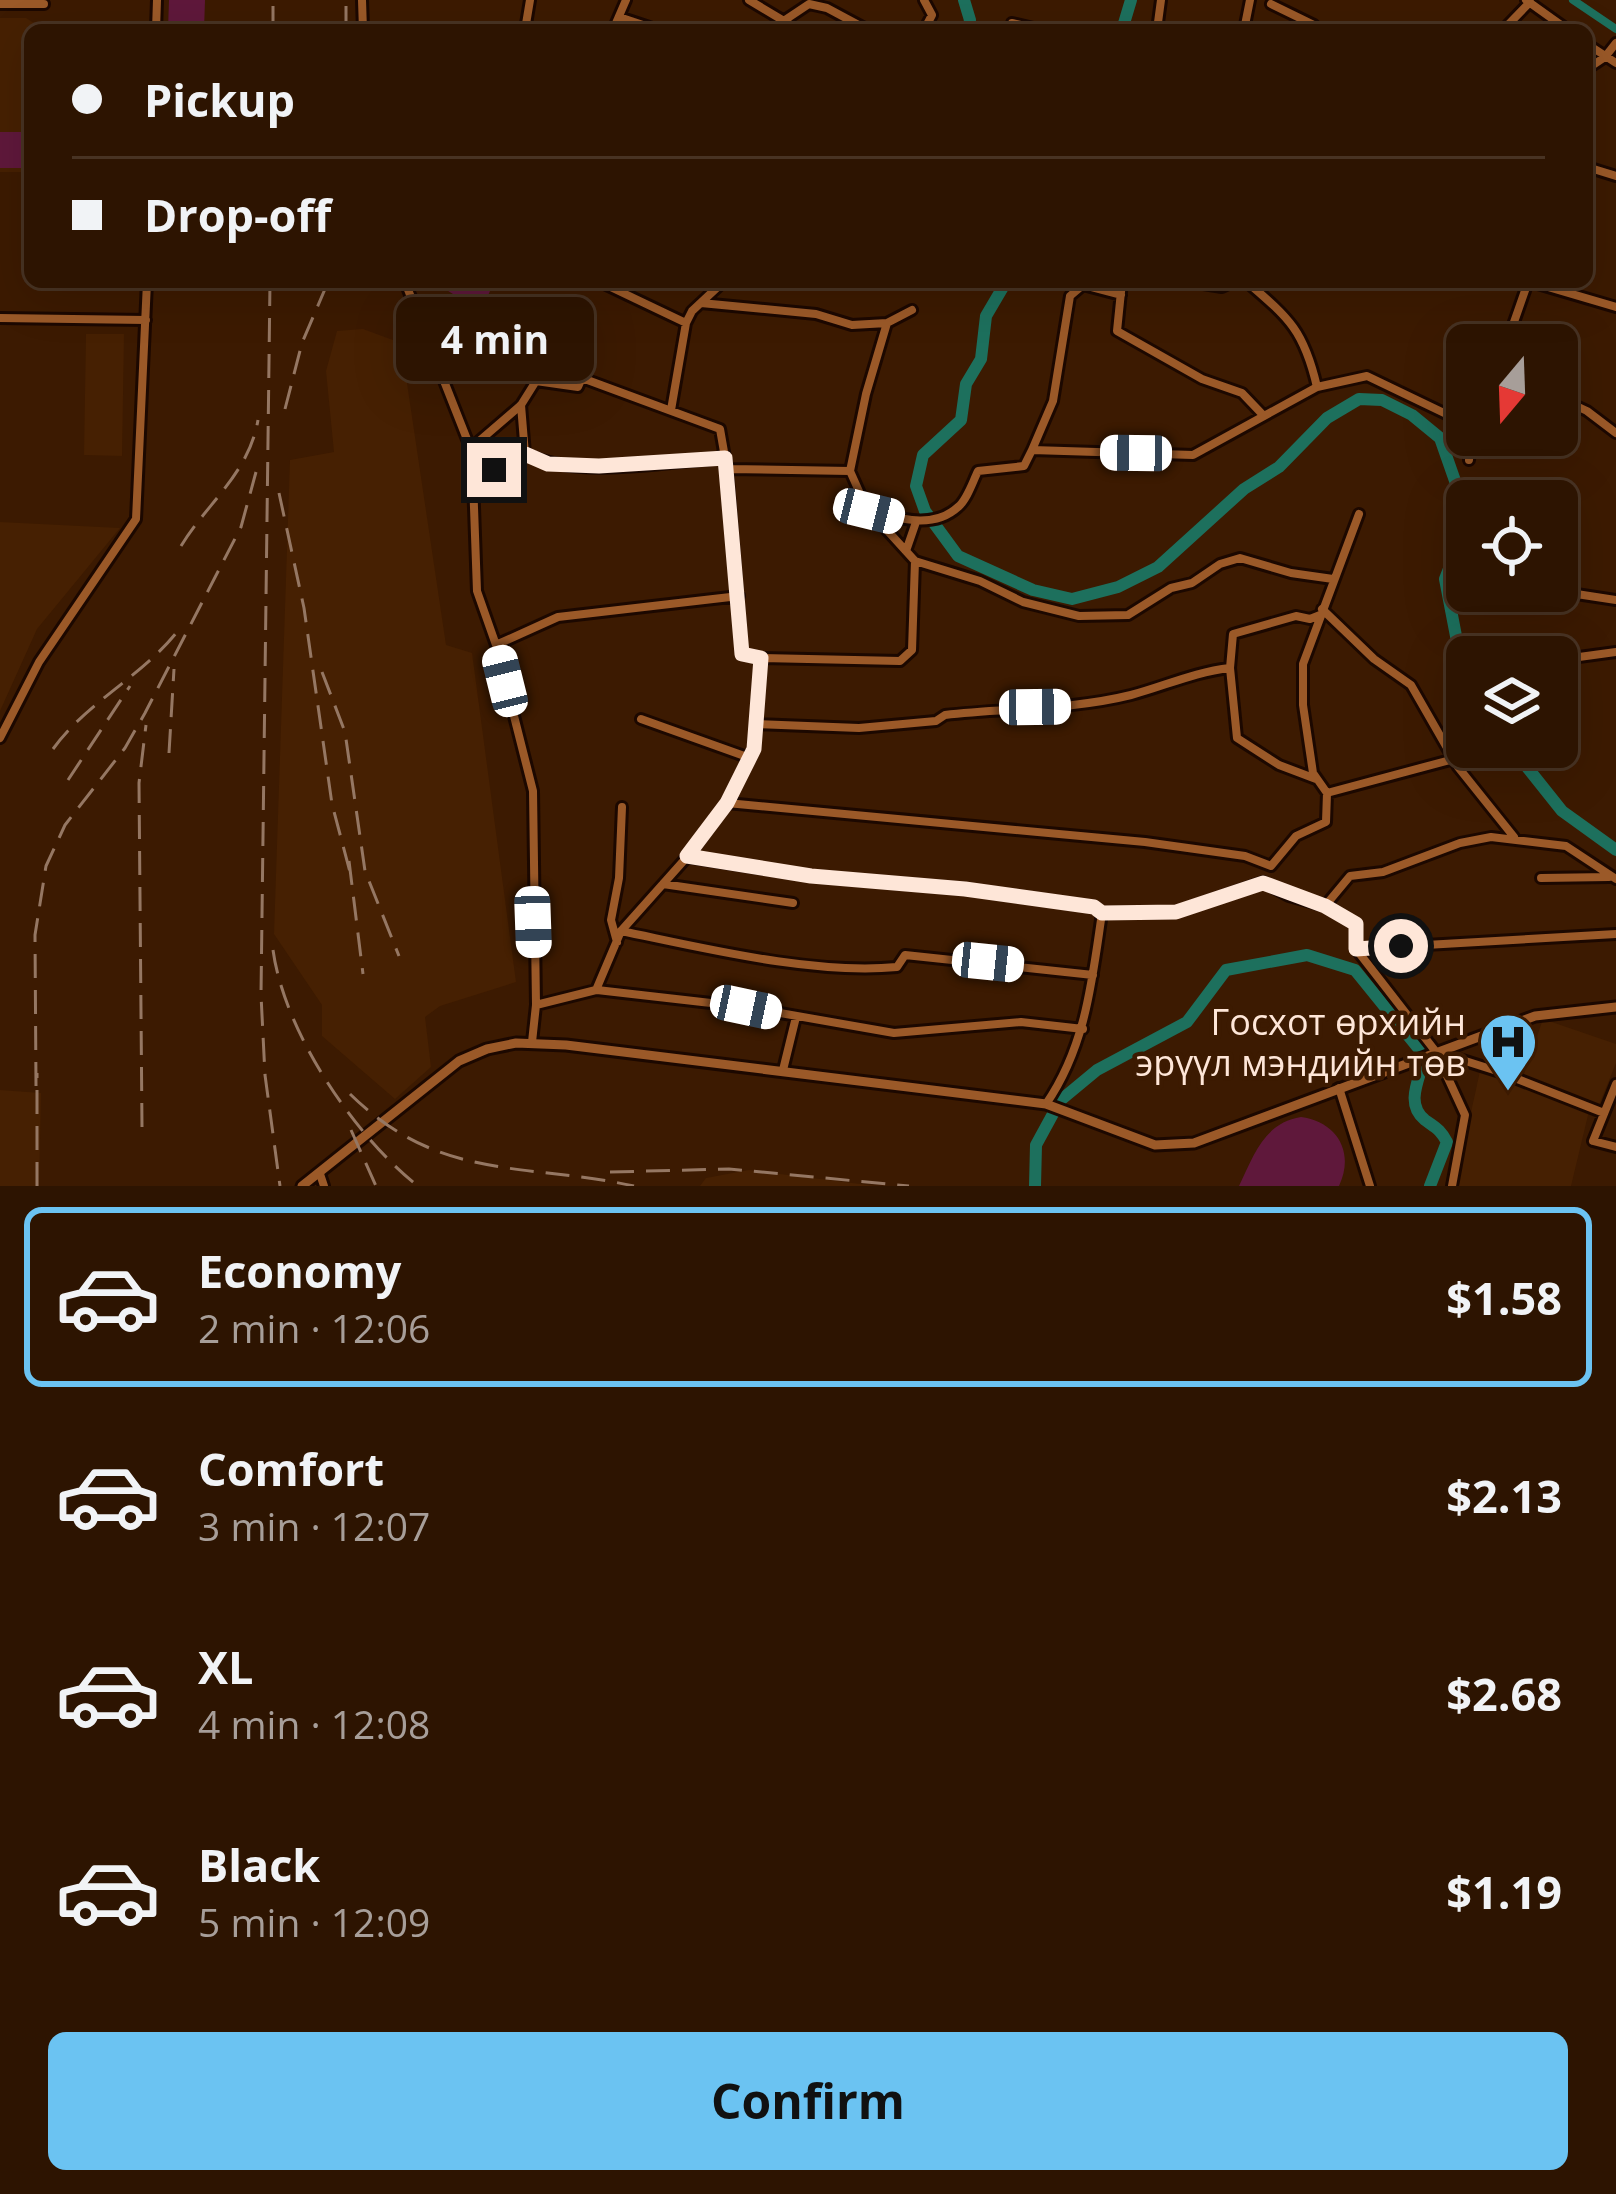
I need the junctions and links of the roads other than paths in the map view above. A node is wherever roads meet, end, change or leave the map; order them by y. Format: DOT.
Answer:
graph roads {
  1 [pos="626,0"];
  2 [pos="749,0"];
  3 [pos="1270,1"];
  4 [pos="1528,1"];
  5 [pos="0,4"];
  6 [pos="44,4"];
  7 [pos="619,17"];
  8 [pos="785,20"];
  9 [pos="1012,23"];
  10 [pos="616,24"];
  11 [pos="640,24"];
  12 [pos="791,24"];
  13 [pos="857,24"];
  14 [pos="1016,24"];
  15 [pos="1312,24"];
  16 [pos="1508,24"];
  17 [pos="1560,24"];
  18 [pos="1616,43"];
  19 [pos="1593,48"];
  20 [pos="1605,57"];
  21 [pos="1616,63"];
  22 [pos="1593,65"];
  23 [pos="147,288"];
  24 [pos="407,288"];
  25 [pos="613,288"];
  26 [pos="716,288"];
  27 [pos="1079,288"];
  28 [pos="1094,288"];
  29 [pos="1122,288"];
  30 [pos="1254,288"];
  31 [pos="1528,288"];
  32 [pos="1551,288"];
  33 [pos="1121,295"];
  34 [pos="701,302"];
  35 [pos="1616,307"];
  36 [pos="911,310"];
  37 [pos="0,318"];
  38 [pos="146,320"];
  39 [pos="686,323"];
  40 [pos="887,323"];
  41 [pos="1514,324"];
  42 [pos="1317,387"];
  43 [pos="521,405"];
  44 [pos="1578,408"];
  45 [pos="671,410"];
  46 [pos="1446,414"];
  47 [pos="1263,416"];
  48 [pos="1616,433"];
  49 [pos="1032,450"];
  50 [pos="472,452"];
  51 [pos="525,454"];
  52 [pos="1469,456"];
  53 [pos="1469,460"];
  54 [pos="726,463"];
  55 [pos="850,471"];
  56 [pos="473,483"];
  57 [pos="869,511"];
  58 [pos="1359,514"];
  59 [pos="916,522"];
  60 [pos="906,550"];
  61 [pos="915,561"];
  62 [pos="1333,579"];
  63 [pos="1578,594"];
  64 [pos="739,596"];
  65 [pos="1616,599"];
  66 [pos="1321,611"];
  67 [pos="496,645"];
  68 [pos="1616,652"];
  69 [pos="1578,657"];
  70 [pos="761,658"];
  71 [pos="1230,668"];
  72 [pos="641,719"];
  73 [pos="756,724"];
  74 [pos="0,738"];
  75 [pos="1446,745"];
  76 [pos="750,758"];
  77 [pos="1446,761"];
  78 [pos="1460,768"];
  79 [pos="1318,780"];
  80 [pos="1327,793"];
  81 [pos="727,803"];
  82 [pos="622,807"];
  83 [pos="1514,837"];
  84 [pos="687,856"];
  85 [pos="1541,878"];
  86 [pos="1613,878"];
  87 [pos="663,884"];
  88 [pos="793,903"];
  89 [pos="1325,906"];
  90 [pos="1102,913"];
  91 [pos="621,931"];
  92 [pos="1616,934"];
  93 [pos="617,942"];
  94 [pos="1356,949"];
  95 [pos="1093,975"];
  96 [pos="596,990"];
  97 [pos="536,1005"];
  98 [pos="1616,1007"];
  99 [pos="796,1017"];
  100 [pos="1083,1029"];
  101 [pos="532,1042"];
  102 [pos="1436,1052"];
  103 [pos="784,1070"];
  104 [pos="1616,1084"];
  105 [pos="1339,1088"];
  106 [pos="1046,1104"];
  107 [pos="1604,1113"];
  108 [pos="1616,1147"];
  109 [pos="322,1180"];
  110 [pos="302,1186"];
  111 [pos="1370,1186"];
  112 [pos="1452,1186"];
  1 -- 7 [label="street"];
  2 -- 8 [label="street"];
  3 -- 15 [label="street"];
  4 -- 16 [label="street"];
  4 -- 17 [label="street"];
  5 -- 6 [label="street"];
  7 -- 10 [label="street"];
  7 -- 11 [label="street"];
  8 -- 12 [label="street"];
  8 -- 13 [label="street"];
  9 -- 14 [label="street"];
  18 -- 20 [label="street"];
  19 -- 20 [label="street"];
  20 -- 21 [label="street"];
  20 -- 22 [label="street"];
  23 -- 38 [label="street"];
  24 -- 50 [label="street"];
  25 -- 39 [label="street"];
  26 -- 34 [label="street"];
  27 -- 49 [label="street"];
  28 -- 33 [label="street"];
  29 -- 33 [label="street"];
  30 -- 42 [label="street"];
  31 -- 41 [label="street"];
  32 -- 35 [label="street"];
  33 -- 47 [label="street"];
  34 -- 39 [label="street"];
  34 -- 40 [label="street"];
  36 -- 40 [label="street"];
  37 -- 38 [label="street"];
  38 -- 74 [label="street"];
  39 -- 45 [label="street"];
  40 -- 55 [label="street"];
  42 -- 46 [label="street"];
  42 -- 47 [label="street"];
  43 -- 45 [label="street"];
  43 -- 50 [label="street"];
  43 -- 51 [label="street"];
  44 -- 48 [label="street"];
  45 -- 54 [label="street"];
  47 -- 49 [label="street"];
  49 -- 59 [label="street"];
  50 -- 56 [label="street"];
  51 -- 54 [label="street"];
  51 -- 56 [label="street"];
  52 -- 53 [label="street"];
  54 -- 55 [label="street"];
  54 -- 64 [label="street"];
  55 -- 57 [label="street"];
  56 -- 67 [label="street"];
  57 -- 59 [label="street"];
  57 -- 60 [label="street"];
  58 -- 62 [label="street"];
  59 -- 60 [label="street"];
  60 -- 61 [label="street"];
  61 -- 62 [label="street"];
  61 -- 70 [label="street"];
  62 -- 66 [label="street"];
  63 -- 65 [label="street"];
  64 -- 67 [label="street"];
  64 -- 70 [label="street"];
  66 -- 71 [label="street"];
  66 -- 75 [label="street"];
  66 -- 79 [label="street"];
  67 -- 97 [label="street"];
  68 -- 69 [label="street"];
  70 -- 73 [label="street"];
  71 -- 73 [label="street"];
  71 -- 79 [label="street"];
  72 -- 76 [label="street"];
  73 -- 76 [label="street"];
  76 -- 81 [label="street"];
  77 -- 80 [label="street"];
  78 -- 83 [label="street"];
  79 -- 80 [label="street"];
  80 -- 81 [label="street"];
  81 -- 84 [label="street"];
  82 -- 93 [label="street"];
  83 -- 86 [label="street"];
  83 -- 89 [label="street"];
  84 -- 87 [label="street"];
  84 -- 90 [label="street"];
  85 -- 86 [label="street"];
  87 -- 88 [label="street"];
  87 -- 91 [label="street"];
  89 -- 90 [label="street"];
  89 -- 94 [label="street"];
  90 -- 95 [label="street"];
  91 -- 93 [label="street"];
  91 -- 95 [label="street"];
  92 -- 94 [label="street"];
  93 -- 96 [label="street"];
  94 -- 102 [label="street"];
  95 -- 100 [label="street"];
  96 -- 97 [label="street"];
  96 -- 99 [label="street"];
  97 -- 101 [label="street"];
  98 -- 102 [label="street"];
  99 -- 100 [label="street"];
  99 -- 103 [label="street"];
  100 -- 106 [label="street"];
  101 -- 103 [label="street"];
  101 -- 109 [label="street"];
  102 -- 105 [label="street"];
  102 -- 107 [label="street"];
  102 -- 112 [label="street"];
  103 -- 106 [label="street"];
  104 -- 107 [label="street"];
  105 -- 106 [label="street"];
  105 -- 111 [label="street"];
  107 -- 108 [label="street"];
  109 -- 110 [label="street"];
}
